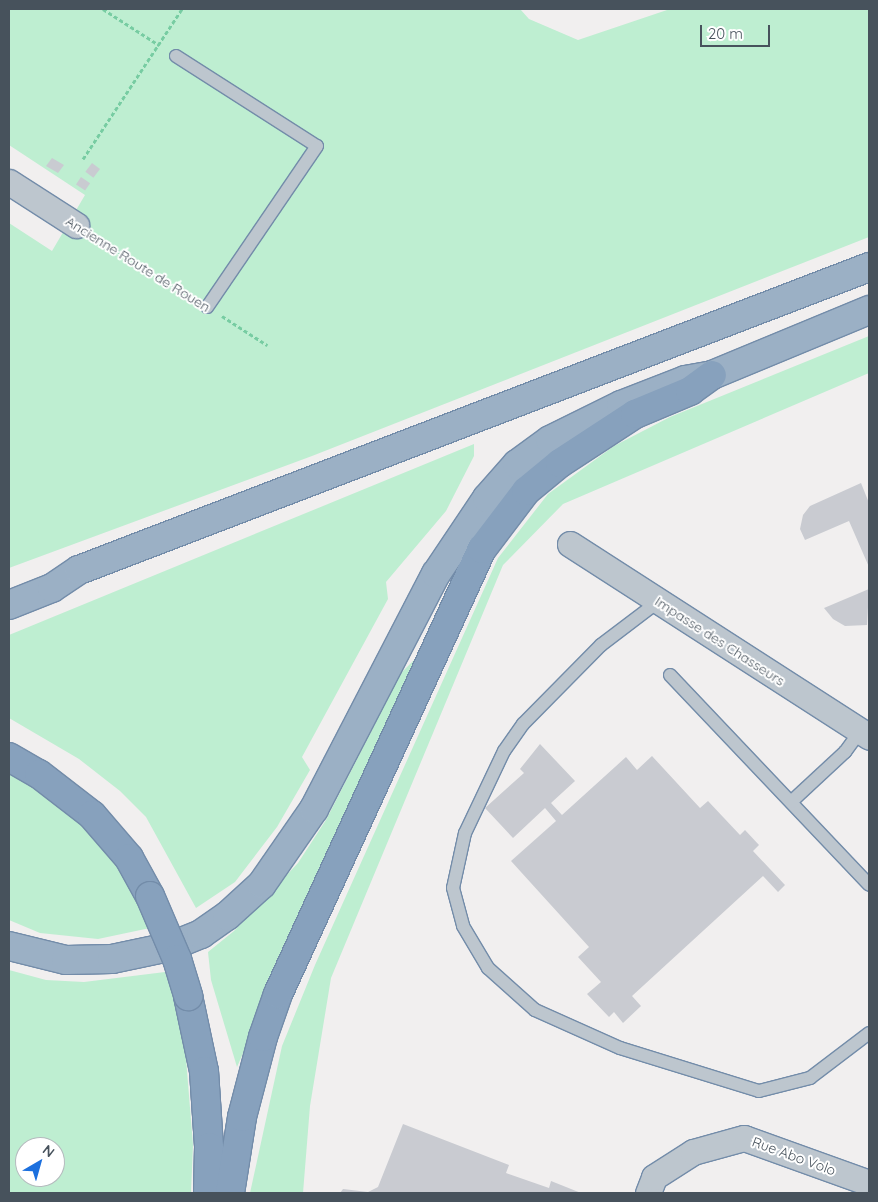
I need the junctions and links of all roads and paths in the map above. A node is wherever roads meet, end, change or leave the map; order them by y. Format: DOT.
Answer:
graph roads {
  1 [pos="103,9"];
  2 [pos="182,9"];
  3 [pos="158,44"];
  4 [pos="176,56"];
  5 [pos="83,159"];
  6 [pos="9,182"];
  7 [pos="76,224"];
  8 [pos="869,267"];
  9 [pos="207,307"];
  10 [pos="869,310"];
  11 [pos="267,345"];
  12 [pos="712,375"];
  13 [pos="570,544"];
  14 [pos="79,570"];
  15 [pos="9,588"];
  16 [pos="659,602"];
  17 [pos="9,605"];
  18 [pos="670,675"];
  19 [pos="865,734"];
  20 [pos="9,757"];
  21 [pos="791,802"];
  22 [pos="869,885"];
  23 [pos="9,946"];
  24 [pos="869,1033"];
  25 [pos="869,1183"];
  26 [pos="208,1193"];
  27 [pos="230,1193"];
  28 [pos="648,1193"];
  1 -- 3 [label="path"];
  2 -- 3 [label="path"];
  3 -- 4 [label="path"];
  3 -- 5 [label="path"];
  4 -- 9 [label="lane"];
  6 -- 7 [label="street, Ancienne Route de Rouen"];
  7 -- 9 [label="path, Ancienne Route de Rouen"];
  8 -- 14 [label="highway"];
  9 -- 11 [label="path, Ancienne Route de Rouen"];
  10 -- 12 [label="highway"];
  12 -- 23 [label="highway"];
  12 -- 27 [label="highway"];
  13 -- 16 [label="street, Impasse des Chasseurs"];
  14 -- 15 [label="highway"];
  14 -- 17 [label="highway"];
  16 -- 19 [label="street, Impasse des Chasseurs"];
  16 -- 24 [label="lane"];
  18 -- 21 [label="lane"];
  19 -- 21 [label="lane"];
  20 -- 26 [label="highway, bridge"];
  21 -- 22 [label="lane"];
  25 -- 28 [label="street, Rue Abo Volo"];
}
